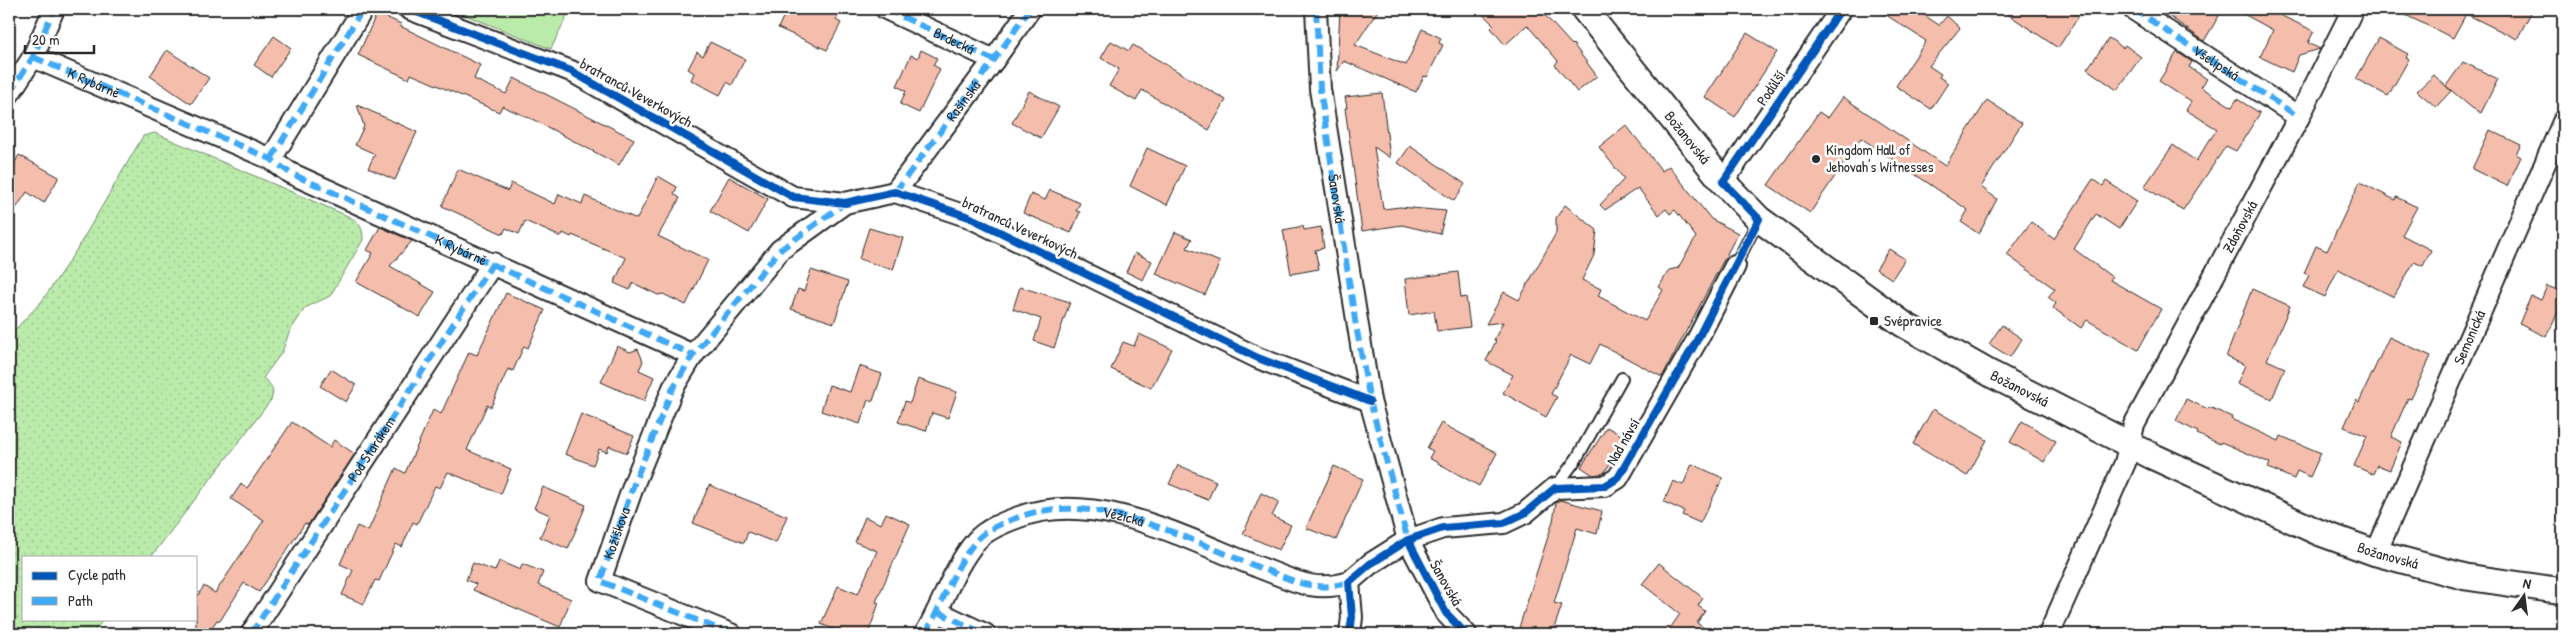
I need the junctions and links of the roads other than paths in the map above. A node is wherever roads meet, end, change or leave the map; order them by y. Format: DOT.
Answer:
graph roads {
  1 [pos="54,9"];
  2 [pos="363,9"];
  3 [pos="409,9"];
  4 [pos="886,9"];
  5 [pos="1030,9"];
  6 [pos="1316,9"];
  7 [pos="1584,9"];
  8 [pos="1841,9"];
  9 [pos="2133,9"];
  10 [pos="2353,9"];
  11 [pos="33,57"];
  12 [pos="994,60"];
  13 [pos="9,94"];
  14 [pos="2299,117"];
  15 [pos="2563,122"];
  16 [pos="271,159"];
  17 [pos="1723,182"];
  18 [pos="894,192"];
  19 [pos="845,203"];
  20 [pos="1759,219"];
  21 [pos="493,263"];
  22 [pos="1735,266"];
  23 [pos="693,355"];
  24 [pos="1622,378"];
  25 [pos="1370,402"];
  26 [pos="2130,444"];
  27 [pos="1555,488"];
  28 [pos="1408,540"];
  29 [pos="2376,553"];
  30 [pos="1349,582"];
  31 [pos="2563,591"];
  32 [pos="938,612"];
  33 [pos="250,634"];
  34 [pos="731,634"];
  35 [pos="925,634"];
  36 [pos="985,634"];
  37 [pos="1350,634"];
  38 [pos="1466,634"];
  39 [pos="2049,634"];
  1 -- 11 [label="street"];
  2 -- 16 [label="street"];
  3 -- 19 [label="street, bratranců Veverkových"];
  4 -- 12 [label="street, Brdecká"];
  5 -- 12 [label="street, Rašínská"];
  6 -- 25 [label="street, Šanovská"];
  7 -- 17 [label="street, Božanovská"];
  8 -- 17 [label="street, Podůlší"];
  9 -- 14 [label="street, Všelipská"];
  10 -- 14 [label="street, Zdoňovská"];
  11 -- 13 [label="street"];
  11 -- 16 [label="street, K Rybárně"];
  12 -- 18 [label="street, Rašínská"];
  14 -- 26 [label="street, Zdoňovská"];
  15 -- 29 [label="street, Semonická"];
  16 -- 21 [label="street, K Rybárně"];
  17 -- 20 [label="street, Božanovská"];
  18 -- 19 [label="street, bratranců Veverkových"];
  18 -- 25 [label="street, bratranců Veverkových"];
  19 -- 23 [label="street"];
  20 -- 22 [label="lane, Nad návsí"];
  20 -- 26 [label="street, Božanovská"];
  21 -- 23 [label="street, K Rybárně"];
  21 -- 33 [label="street, Pod Starákem"];
  22 -- 27 [label="street, Nad návsí"];
  23 -- 34 [label="street, Kožíškova"];
  24 -- 27 [label="lane"];
  25 -- 28 [label="street, Šanovská"];
  26 -- 29 [label="street, Božanovská"];
  26 -- 39 [label="street, Zdoňovská"];
  27 -- 28 [label="street"];
  28 -- 30 [label="street"];
  28 -- 38 [label="street, Šanovská"];
  29 -- 31 [label="street, Božanovská"];
  30 -- 32 [label="street, Věžická"];
  30 -- 37 [label="street"];
  32 -- 35 [label="street, Věžická"];
  32 -- 36 [label="street"];
}
